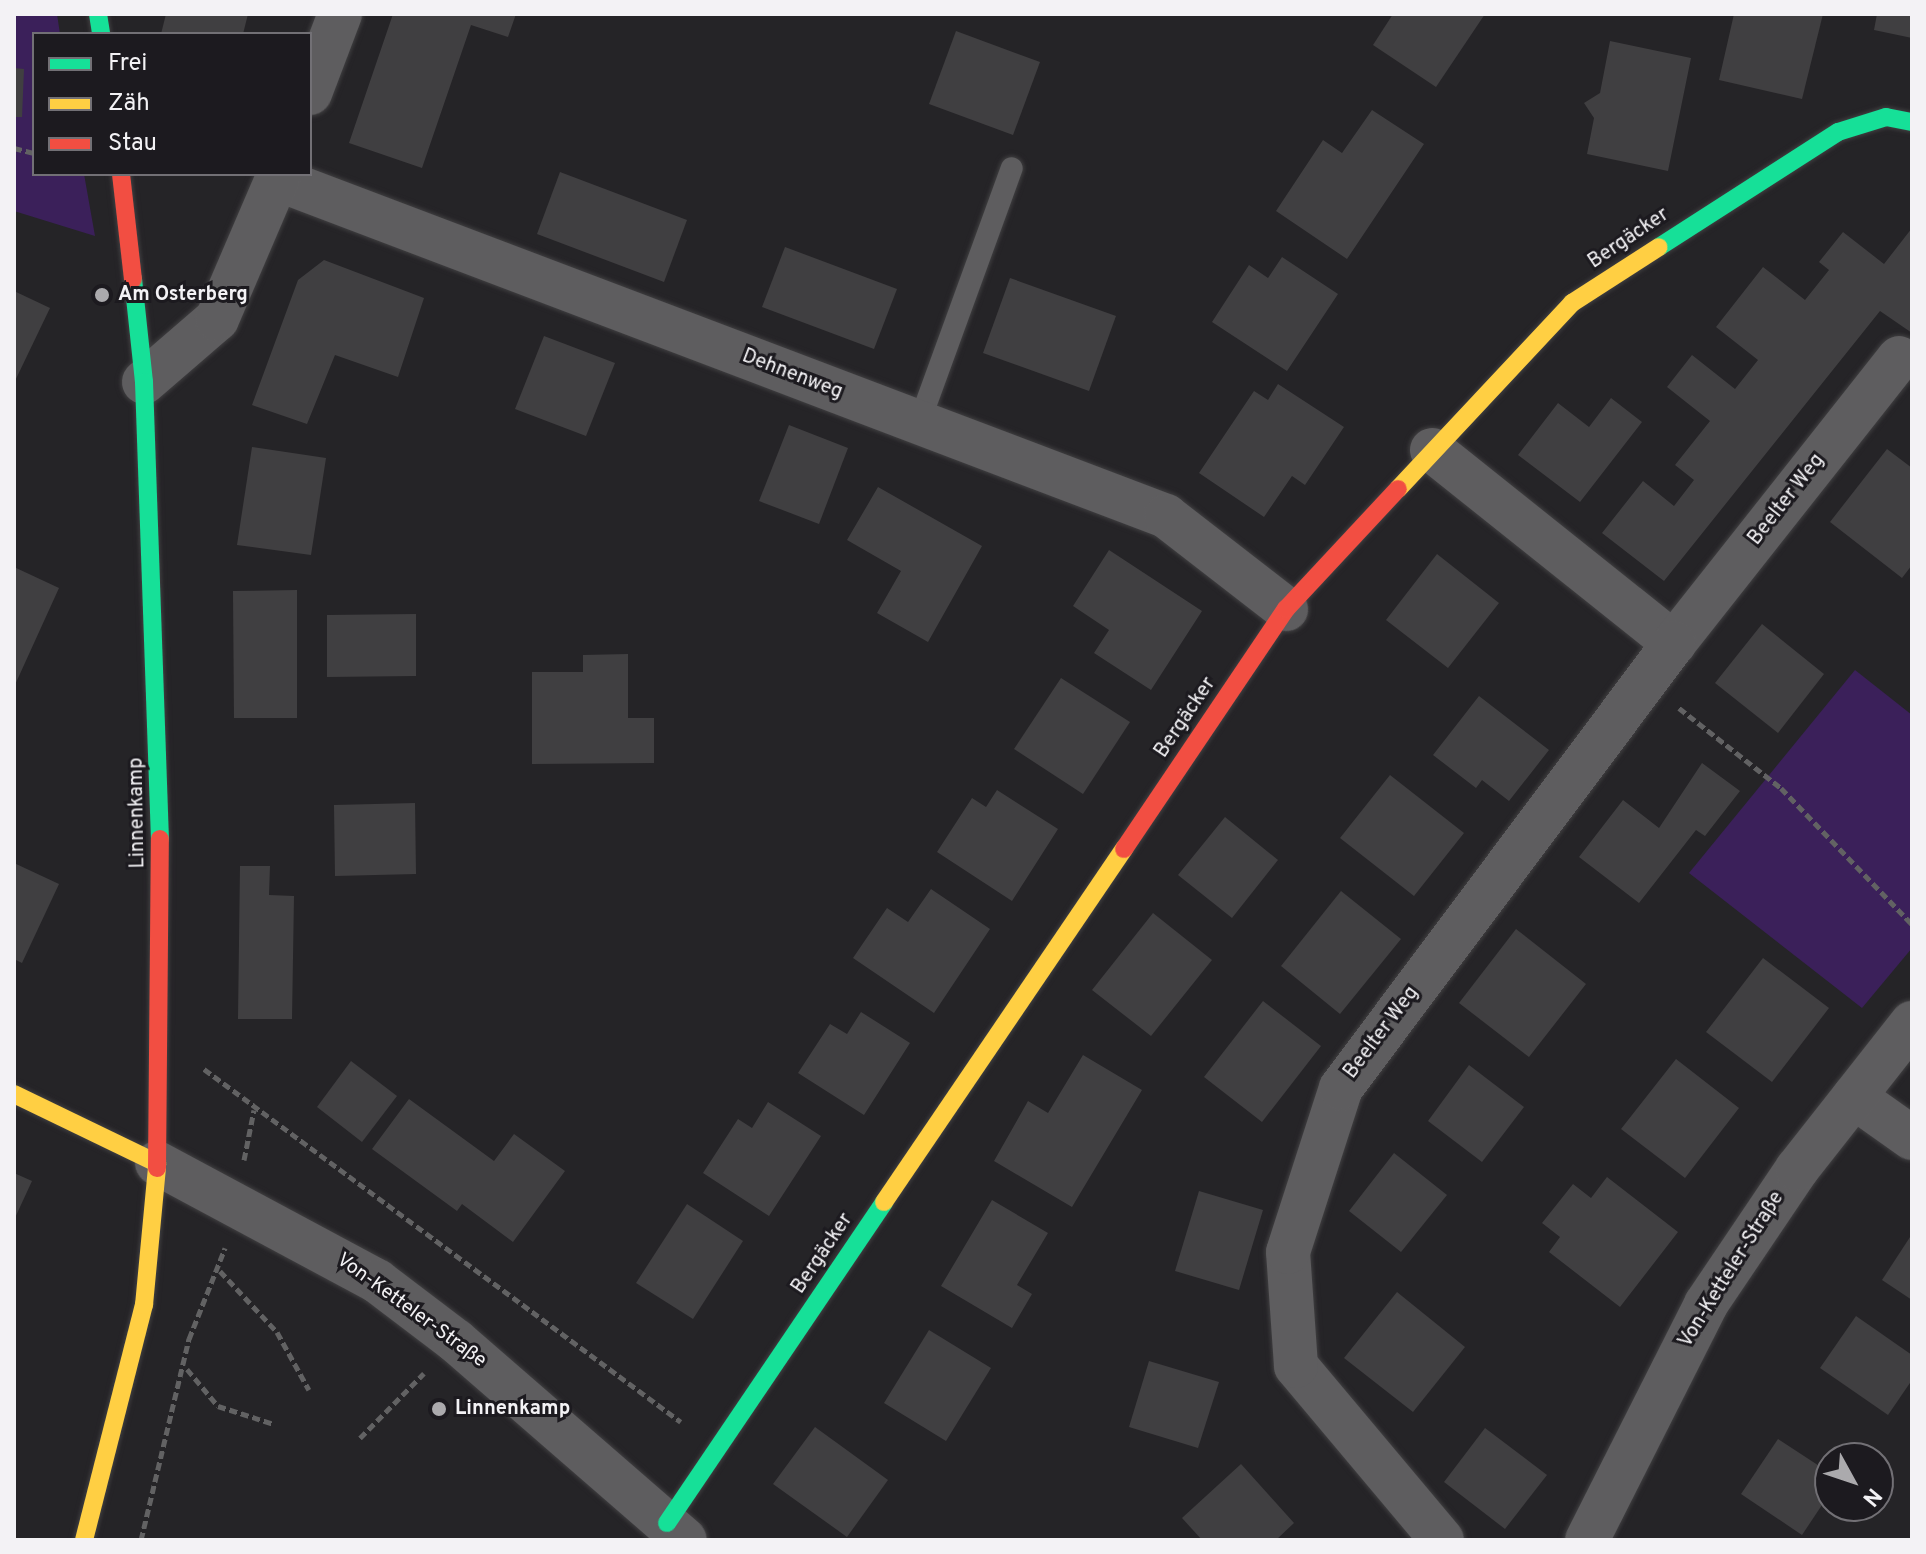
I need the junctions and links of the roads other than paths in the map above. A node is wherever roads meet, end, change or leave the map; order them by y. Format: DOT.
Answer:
graph roads {
  1 [pos="340,14"];
  2 [pos="312,88"];
  3 [pos="1912,122"];
  4 [pos="1012,168"];
  5 [pos="121,176"];
  6 [pos="278,176"];
  7 [pos="1899,358"];
  8 [pos="144,382"];
  9 [pos="919,423"];
  10 [pos="1432,450"];
  11 [pos="1286,609"];
  12 [pos="1674,643"];
  13 [pos="1912,1023"];
  14 [pos="14,1094"];
  15 [pos="1854,1097"];
  16 [pos="1912,1138"];
  17 [pos="157,1163"];
  18 [pos="676,1532"];
  19 [pos="84,1540"];
  20 [pos="1442,1540"];
  21 [pos="1587,1540"];
  1 -- 2 [label="street"];
  3 -- 10 [label="street, Bergäcker"];
  4 -- 9 [label="lane"];
  5 -- 8 [label="street, Linnenkamp"];
  6 -- 8 [label="street"];
  6 -- 9 [label="street, Dehnenweg"];
  7 -- 12 [label="street, Beelter Weg"];
  8 -- 17 [label="street, Linnenkamp"];
  9 -- 11 [label="street, Dehnenweg"];
  10 -- 11 [label="street, Bergäcker"];
  10 -- 12 [label="street"];
  11 -- 18 [label="street, Bergäcker"];
  12 -- 20 [label="street, Beelter Weg"];
  13 -- 15 [label="street, Von-Ketteler-Straße"];
  14 -- 17 [label="street, Von-Ketteler-Straße"];
  15 -- 16 [label="street"];
  15 -- 21 [label="street, Von-Ketteler-Straße"];
  17 -- 18 [label="street, Von-Ketteler-Straße"];
  17 -- 19 [label="street, Linnenkamp"];
}
